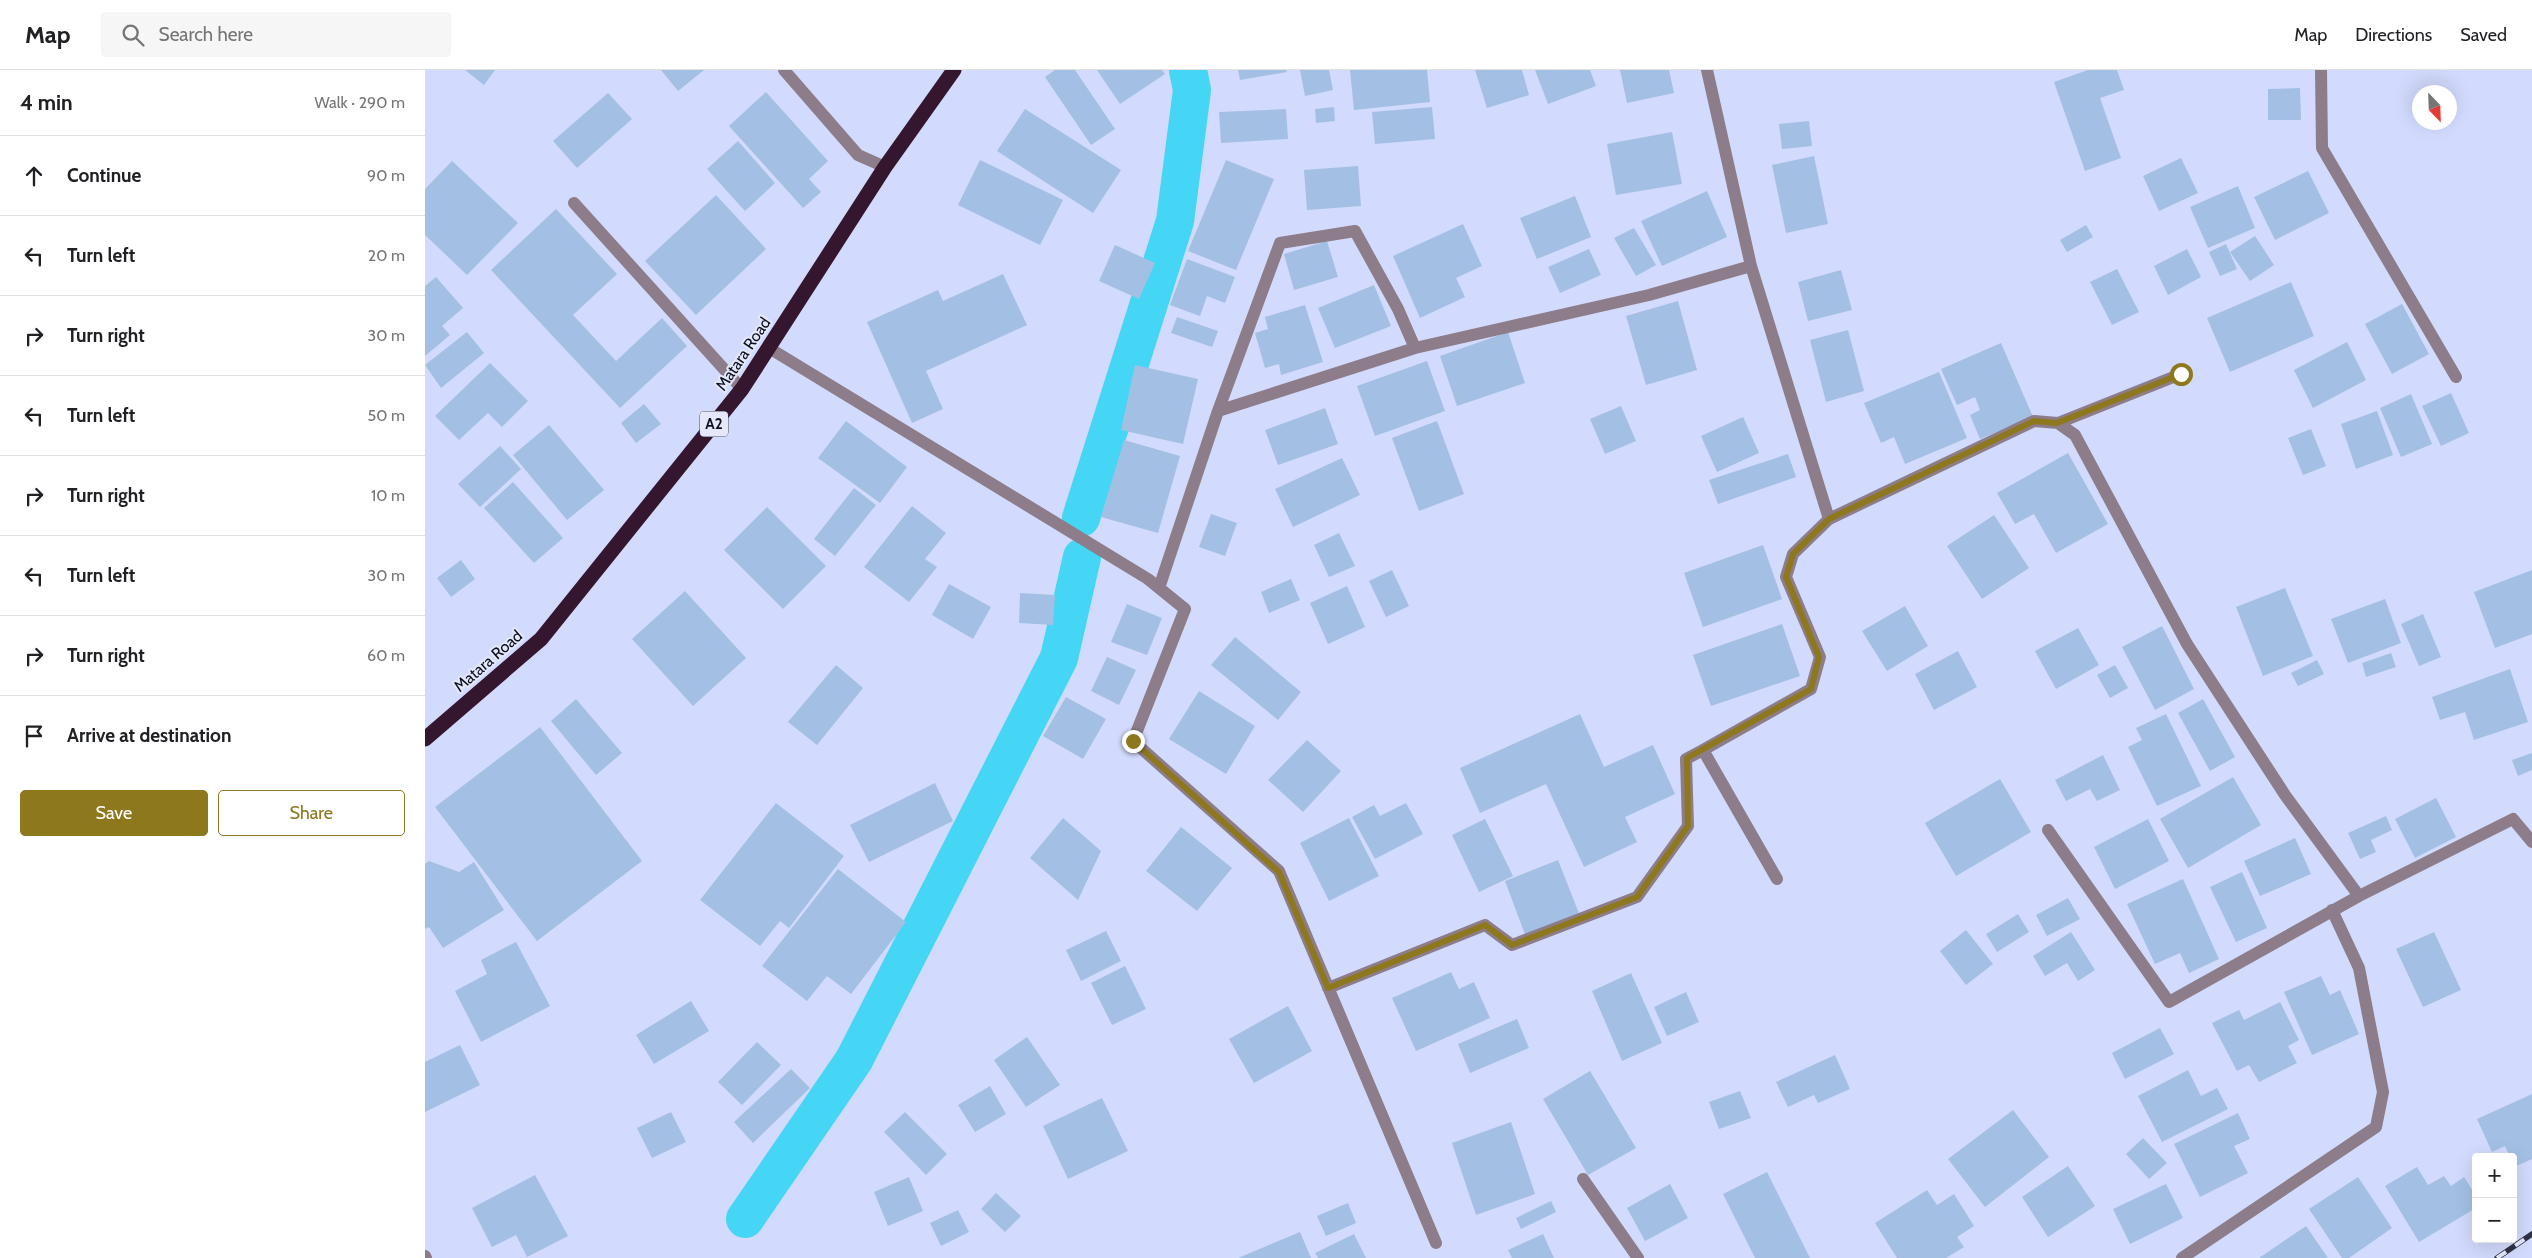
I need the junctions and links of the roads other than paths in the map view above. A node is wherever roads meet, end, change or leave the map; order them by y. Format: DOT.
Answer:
graph roads {
  1 [pos="784,70"];
  2 [pos="954,70"];
  3 [pos="1707,70"];
  4 [pos="2321,70"];
  5 [pos="885,167"];
  6 [pos="574,203"];
  7 [pos="1751,266"];
  8 [pos="769,348"];
  9 [pos="1415,348"];
  10 [pos="2181,374"];
  11 [pos="2456,377"];
  12 [pos="742,389"];
  13 [pos="1218,410"];
  14 [pos="2057,423"];
  15 [pos="1829,519"];
  16 [pos="1159,588"];
  17 [pos="425,739"];
  18 [pos="1703,750"];
  19 [pos="2048,830"];
  20 [pos="2532,842"];
  21 [pos="1777,879"];
  22 [pos="2359,896"];
  23 [pos="2332,910"];
  24 [pos="1328,988"];
  25 [pos="1583,1179"];
  26 [pos="1436,1243"];
  27 [pos="1638,1258"];
  28 [pos="2182,1258"];
  1 -- 5 [label="street"];
  2 -- 5 [label="highway, Matara Road / A2"];
  3 -- 7 [label="street"];
  4 -- 11 [label="street"];
  5 -- 8 [label="highway, Matara Road / A2"];
  6 -- 12 [label="street"];
  7 -- 9 [label="street"];
  7 -- 15 [label="street"];
  8 -- 12 [label="highway, Matara Road / A2"];
  8 -- 16 [label="street"];
  9 -- 13 [label="street"];
  9 -- 13 [label="street"];
  10 -- 14 [label="street"];
  12 -- 17 [label="highway, Matara Road / A2"];
  13 -- 16 [label="street"];
  14 -- 15 [label="street"];
  14 -- 22 [label="street"];
  15 -- 18 [label="street"];
  16 -- 24 [label="street"];
  18 -- 21 [label="street"];
  18 -- 24 [label="street"];
  19 -- 23 [label="street"];
  20 -- 22 [label="street"];
  22 -- 23 [label="street"];
  23 -- 28 [label="street"];
  24 -- 26 [label="street"];
  25 -- 27 [label="street"];
}
